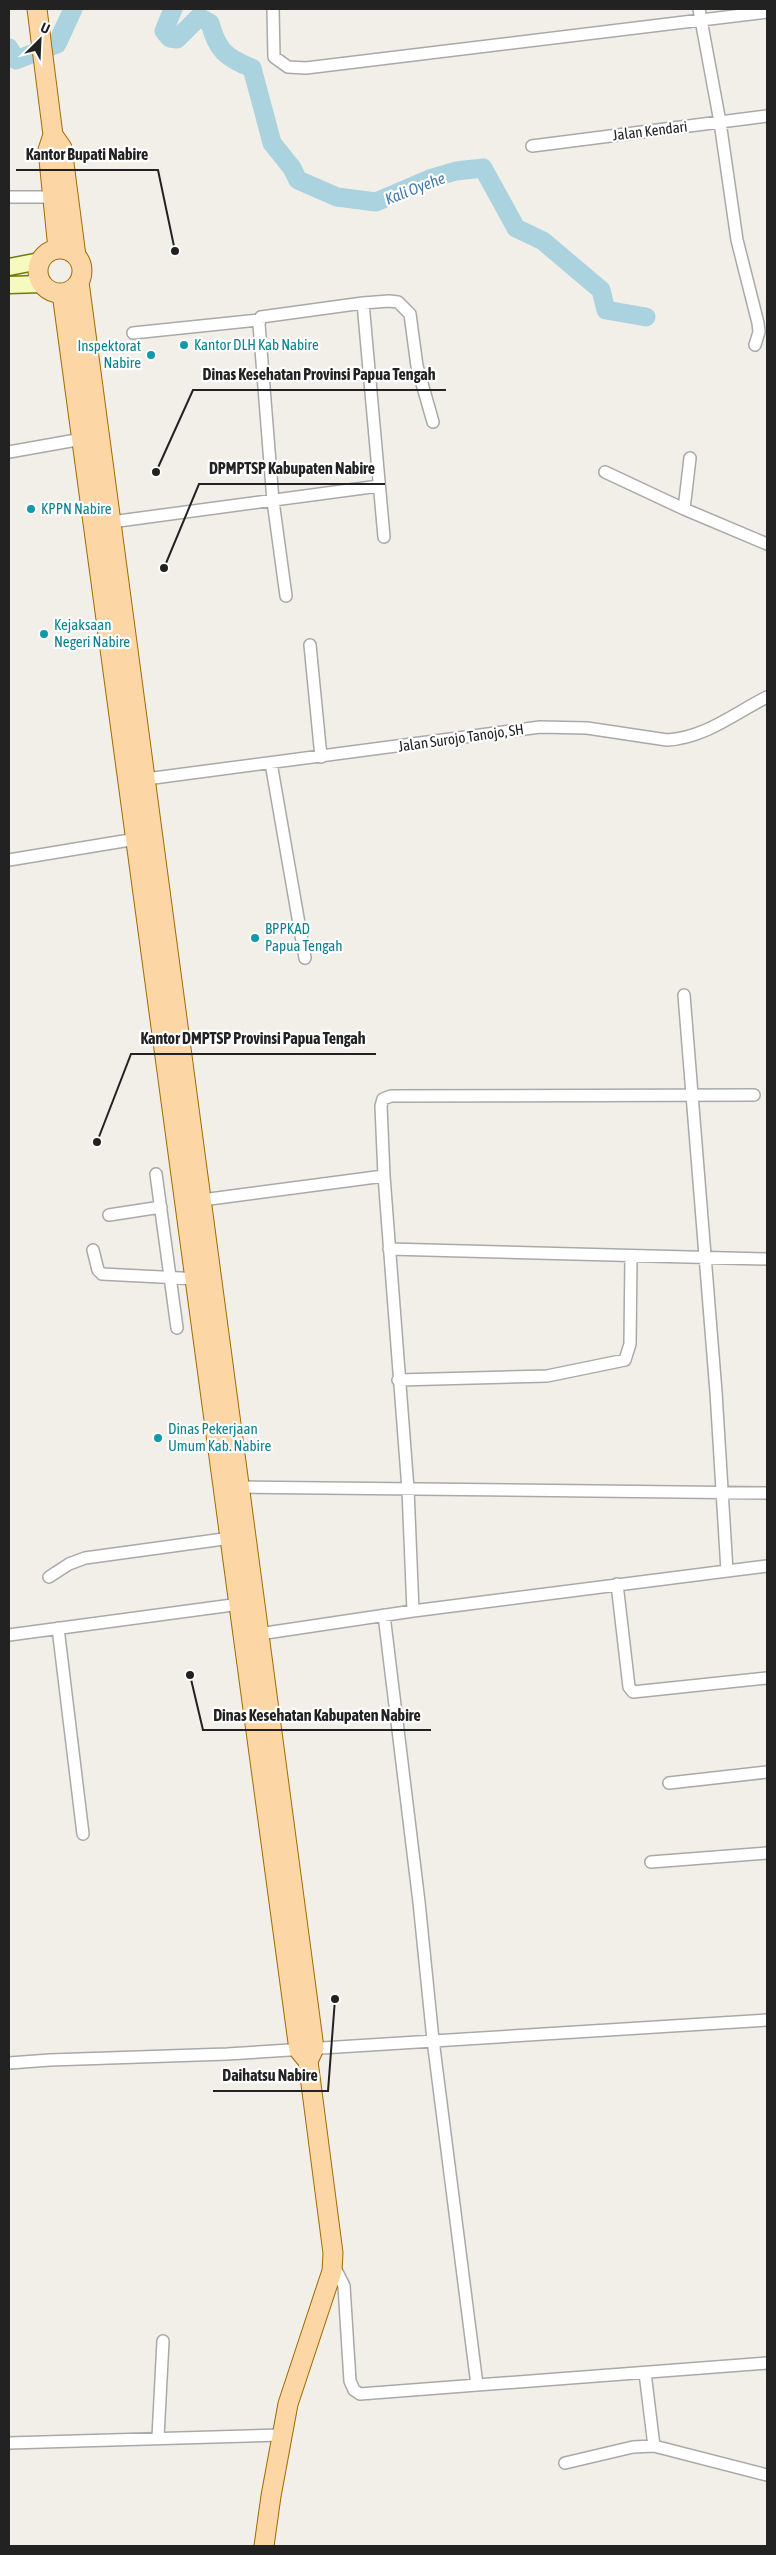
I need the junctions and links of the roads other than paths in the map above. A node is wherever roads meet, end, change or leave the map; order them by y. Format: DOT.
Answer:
graph roads {
  1 [pos="37,9"];
  2 [pos="273,9"];
  3 [pos="767,12"];
  4 [pos="701,14"];
  5 [pos="767,116"];
  6 [pos="720,122"];
  7 [pos="53,135"];
  8 [pos="532,146"];
  9 [pos="9,197"];
  10 [pos="52,197"];
  11 [pos="58,248"];
  12 [pos="76,256"];
  13 [pos="40,260"];
  14 [pos="9,268"];
  15 [pos="79,282"];
  16 [pos="9,284"];
  17 [pos="42,284"];
  18 [pos="62,293"];
  19 [pos="363,303"];
  20 [pos="259,320"];
  21 [pos="133,333"];
  22 [pos="755,345"];
  23 [pos="433,422"];
  24 [pos="82,439"];
  25 [pos="9,452"];
  26 [pos="690,458"];
  27 [pos="605,472"];
  28 [pos="378,486"];
  29 [pos="273,501"];
  30 [pos="684,509"];
  31 [pos="111,522"];
  32 [pos="384,537"];
  33 [pos="767,544"];
  34 [pos="286,596"];
  35 [pos="115,613"];
  36 [pos="310,645"];
  37 [pos="763,699"];
  38 [pos="321,757"];
  39 [pos="271,763"];
  40 [pos="146,779"];
  41 [pos="136,839"];
  42 [pos="9,860"];
  43 [pos="153,895"];
  44 [pos="305,958"];
  45 [pos="684,995"];
  46 [pos="690,1094"];
  47 [pos="754,1095"];
  48 [pos="156,1174"];
  49 [pos="384,1176"];
  50 [pos="202,1200"];
  51 [pos="161,1207"];
  52 [pos="108,1215"];
  53 [pos="389,1249"];
  54 [pos="93,1250"];
  55 [pos="631,1256"];
  56 [pos="704,1258"];
  57 [pos="767,1259"];
  58 [pos="170,1278"];
  59 [pos="204,1279"];
  60 [pos="177,1328"];
  61 [pos="398,1380"];
  62 [pos="240,1487"];
  63 [pos="408,1489"];
  64 [pos="724,1492"];
  65 [pos="767,1493"];
  66 [pos="232,1538"];
  67 [pos="767,1566"];
  68 [pos="727,1571"];
  69 [pos="49,1577"];
  70 [pos="617,1584"];
  71 [pos="240,1604"];
  72 [pos="413,1611"];
  73 [pos="384,1615"];
  74 [pos="58,1628"];
  75 [pos="259,1634"];
  76 [pos="9,1635"];
  77 [pos="767,1678"];
  78 [pos="767,1772"];
  79 [pos="669,1784"];
  80 [pos="83,1834"];
  81 [pos="767,1853"];
  82 [pos="651,1862"];
  83 [pos="767,2020"];
  84 [pos="433,2040"];
  85 [pos="307,2053"];
  86 [pos="9,2063"];
  87 [pos="333,2264"];
  88 [pos="163,2342"];
  89 [pos="767,2363"];
  90 [pos="645,2373"];
  91 [pos="477,2386"];
  92 [pos="281,2435"];
  93 [pos="158,2437"];
  94 [pos="9,2443"];
  95 [pos="654,2446"];
  96 [pos="565,2464"];
  97 [pos="767,2475"];
  98 [pos="264,2546"];
  1 -- 7 [label="main road"];
  2 -- 4 [label="street"];
  3 -- 4 [label="street"];
  4 -- 6 [label="street"];
  5 -- 6 [label="street, Jalan Kendari"];
  6 -- 8 [label="street, Jalan Kendari"];
  6 -- 22 [label="street"];
  7 -- 10 [label="main road"];
  7 -- 12 [label="main road"];
  9 -- 10 [label="street"];
  10 -- 11 [label="main road"];
  11 -- 12 [label="main road"];
  11 -- 13 [label="main road"];
  12 -- 15 [label="main road"];
  13 -- 14 [label="main road"];
  13 -- 17 [label="main road"];
  15 -- 18 [label="main road"];
  15 -- 31 [label="main road"];
  16 -- 17 [label="main road"];
  17 -- 18 [label="main road"];
  18 -- 24 [label="main road"];
  19 -- 20 [label="street"];
  19 -- 23 [label="street"];
  19 -- 28 [label="street"];
  20 -- 21 [label="street"];
  20 -- 29 [label="street"];
  24 -- 25 [label="street"];
  24 -- 35 [label="main road"];
  26 -- 30 [label="street"];
  27 -- 30 [label="street"];
  28 -- 29 [label="street"];
  28 -- 32 [label="street"];
  29 -- 31 [label="street"];
  29 -- 34 [label="street"];
  30 -- 33 [label="street"];
  31 -- 35 [label="main road"];
  35 -- 40 [label="main road"];
  35 -- 41 [label="main road"];
  36 -- 38 [label="street"];
  37 -- 38 [label="street, Jalan Surojo Tanojo, SH"];
  38 -- 39 [label="street, Jalan Surojo Tanojo, SH"];
  39 -- 40 [label="street, Jalan Surojo Tanojo, SH"];
  39 -- 44 [label="street"];
  40 -- 43 [label="main road"];
  41 -- 42 [label="street"];
  41 -- 43 [label="main road"];
  43 -- 50 [label="main road"];
  43 -- 59 [label="main road"];
  45 -- 46 [label="street"];
  46 -- 47 [label="street"];
  46 -- 49 [label="street"];
  46 -- 56 [label="street"];
  48 -- 51 [label="street"];
  49 -- 50 [label="street"];
  49 -- 53 [label="street"];
  50 -- 59 [label="main road"];
  51 -- 52 [label="street"];
  51 -- 58 [label="street"];
  53 -- 55 [label="street"];
  53 -- 61 [label="street"];
  54 -- 58 [label="street"];
  55 -- 56 [label="street"];
  55 -- 61 [label="street"];
  56 -- 57 [label="street"];
  56 -- 64 [label="street"];
  58 -- 59 [label="street"];
  58 -- 60 [label="street"];
  59 -- 62 [label="main road"];
  59 -- 66 [label="main road"];
  61 -- 63 [label="street"];
  62 -- 63 [label="street"];
  62 -- 75 [label="main road"];
  63 -- 64 [label="street"];
  63 -- 72 [label="street"];
  64 -- 65 [label="street"];
  64 -- 68 [label="street"];
  66 -- 69 [label="street"];
  66 -- 71 [label="main road"];
  67 -- 68 [label="street"];
  68 -- 70 [label="street"];
  70 -- 72 [label="street"];
  70 -- 77 [label="street"];
  71 -- 74 [label="street"];
  71 -- 85 [label="main road"];
  72 -- 73 [label="street"];
  73 -- 75 [label="street"];
  73 -- 84 [label="street"];
  74 -- 76 [label="street"];
  74 -- 80 [label="street"];
  75 -- 85 [label="main road"];
  78 -- 79 [label="street"];
  81 -- 82 [label="street"];
  83 -- 84 [label="street"];
  84 -- 85 [label="street"];
  84 -- 91 [label="street"];
  85 -- 86 [label="street"];
  85 -- 87 [label="main road"];
  87 -- 91 [label="street"];
  87 -- 92 [label="main road"];
  88 -- 93 [label="street"];
  89 -- 90 [label="street"];
  90 -- 91 [label="street"];
  90 -- 95 [label="street"];
  92 -- 93 [label="street"];
  92 -- 98 [label="main road"];
  93 -- 94 [label="street"];
  95 -- 96 [label="street"];
  95 -- 97 [label="street"];
}
